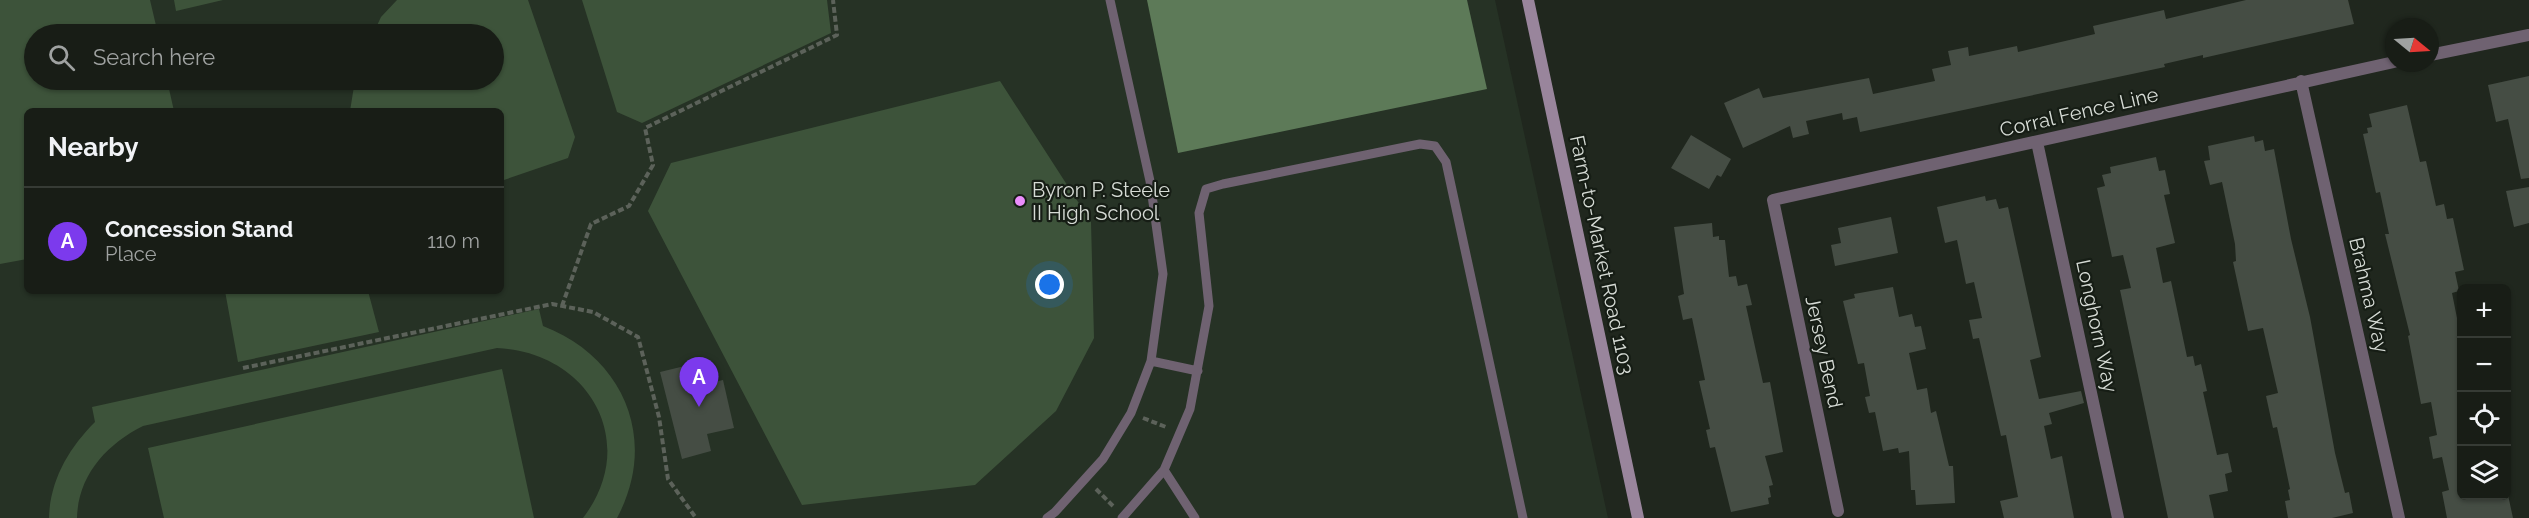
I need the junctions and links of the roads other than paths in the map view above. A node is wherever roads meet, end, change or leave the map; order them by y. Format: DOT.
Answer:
graph roads {
  1 [pos="1110,0"];
  2 [pos="1528,0"];
  3 [pos="2529,35"];
  4 [pos="2439,53"];
  5 [pos="2385,64"];
  6 [pos="2301,81"];
  7 [pos="2037,142"];
  8 [pos="1773,200"];
  9 [pos="1151,361"];
  10 [pos="1198,371"];
  11 [pos="1164,470"];
  12 [pos="1838,511"];
  13 [pos="1119,514"];
  14 [pos="1047,518"];
  15 [pos="1196,518"];
  16 [pos="1523,518"];
  17 [pos="1638,518"];
  18 [pos="2118,518"];
  19 [pos="2399,518"];
  1 -- 9 [label="lane"];
  2 -- 17 [label="main road, Farm-to-Market Road 1103"];
  3 -- 4 [label="street"];
  5 -- 6 [label="street, Corral Fence Line"];
  6 -- 7 [label="street, Corral Fence Line"];
  6 -- 19 [label="street, Brahma Way"];
  7 -- 8 [label="street, Corral Fence Line"];
  7 -- 18 [label="street, Longhorn Way"];
  8 -- 12 [label="street, Jersey Bend"];
  9 -- 10 [label="lane"];
  9 -- 14 [label="lane"];
  10 -- 11 [label="lane"];
  10 -- 16 [label="lane"];
  11 -- 13 [label="lane"];
  11 -- 15 [label="lane"];
}
